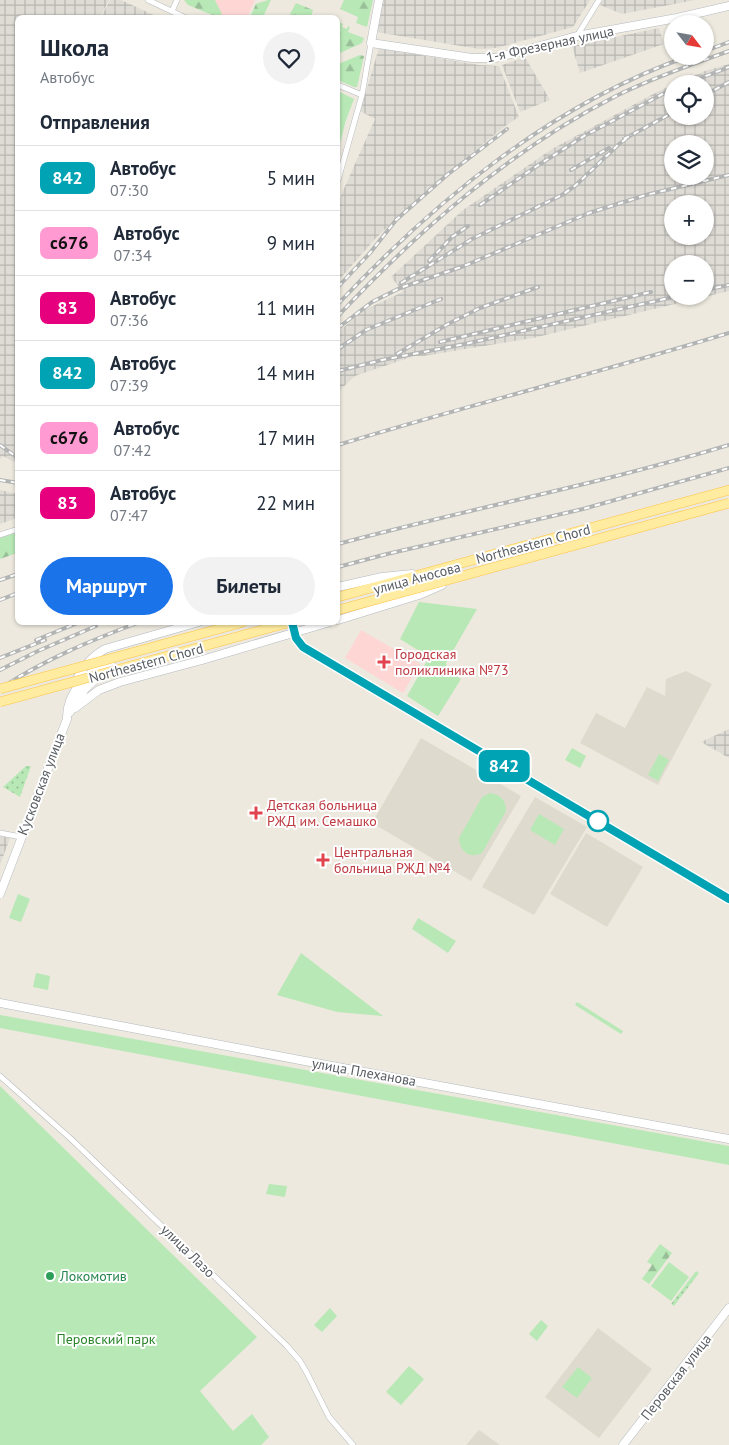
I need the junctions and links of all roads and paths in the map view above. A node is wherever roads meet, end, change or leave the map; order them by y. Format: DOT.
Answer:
graph roads {
  1 [pos="148,0"];
  2 [pos="177,0"];
  3 [pos="379,0"];
  4 [pos="598,0"];
  5 [pos="729,6"];
  6 [pos="172,11"];
  7 [pos="180,15"];
  8 [pos="577,36"];
  9 [pos="371,42"];
  10 [pos="340,86"];
  11 [pos="362,95"];
  12 [pos="340,172"];
  13 [pos="729,492"];
  14 [pos="729,504"];
  15 [pos="15,530"];
  16 [pos="0,535"];
  17 [pos="426,573"];
  18 [pos="462,576"];
  19 [pos="340,587"];
  20 [pos="340,597"];
  21 [pos="340,597"];
  22 [pos="340,609"];
  23 [pos="340,609"];
  24 [pos="340,619"];
  25 [pos="191,625"];
  26 [pos="233,625"];
  27 [pos="242,625"];
  28 [pos="276,625"];
  29 [pos="281,625"];
  30 [pos="293,625"];
  31 [pos="320,625"];
  32 [pos="0,689"];
  33 [pos="73,694"];
  34 [pos="0,702"];
  35 [pos="71,711"];
  36 [pos="67,718"];
  37 [pos="0,833"];
  38 [pos="21,837"];
  39 [pos="0,894"];
  40 [pos="729,899"];
  41 [pos="0,1003"];
  42 [pos="0,1076"];
  43 [pos="729,1139"];
  44 [pos="729,1308"];
  45 [pos="353,1445"];
  46 [pos="623,1445"];
  1 -- 6 [label="street"];
  2 -- 6 [label="street"];
  3 -- 9 [label="street"];
  4 -- 8 [label="street"];
  5 -- 8 [label="street, 1-я Фрезерная улица"];
  6 -- 7 [label="street"];
  8 -- 9 [label="street, 1-я Фрезерная улица"];
  9 -- 11 [label="street"];
  10 -- 11 [label="street"];
  11 -- 12 [label="street"];
  13 -- 17 [label="main road, Northeastern Chord"];
  13 -- 20 [label="street, улица Аносова"];
  14 -- 18 [label="main road, Northeastern Chord, bridge"];
  14 -- 23 [label="street, улица Аносова"];
  15 -- 16 [label="street"];
  17 -- 19 [label="street"];
  17 -- 21 [label="main road, Northeastern Chord"];
  18 -- 22 [label="main road, Northeastern Chord, bridge"];
  18 -- 24 [label="street, bridge"];
  25 -- 33 [label="street"];
  26 -- 32 [label="main road, Northeastern Chord, bridge"];
  27 -- 33 [label="street, Кусковская улица"];
  28 -- 35 [label="street"];
  29 -- 34 [label="main road, Northeastern Chord, bridge"];
  30 -- 40 [label="street"];
  31 -- 35 [label="street, bridge"];
  33 -- 36 [label="street, Кусковская улица"];
  35 -- 36 [label="street"];
  36 -- 38 [label="street, Кусковская улица"];
  37 -- 38 [label="street"];
  38 -- 39 [label="street, Кусковская улица"];
  41 -- 43 [label="street, улица Плеханова"];
  42 -- 45 [label="street, улица Лазо"];
  44 -- 46 [label="street, Перовская улица"];
}
